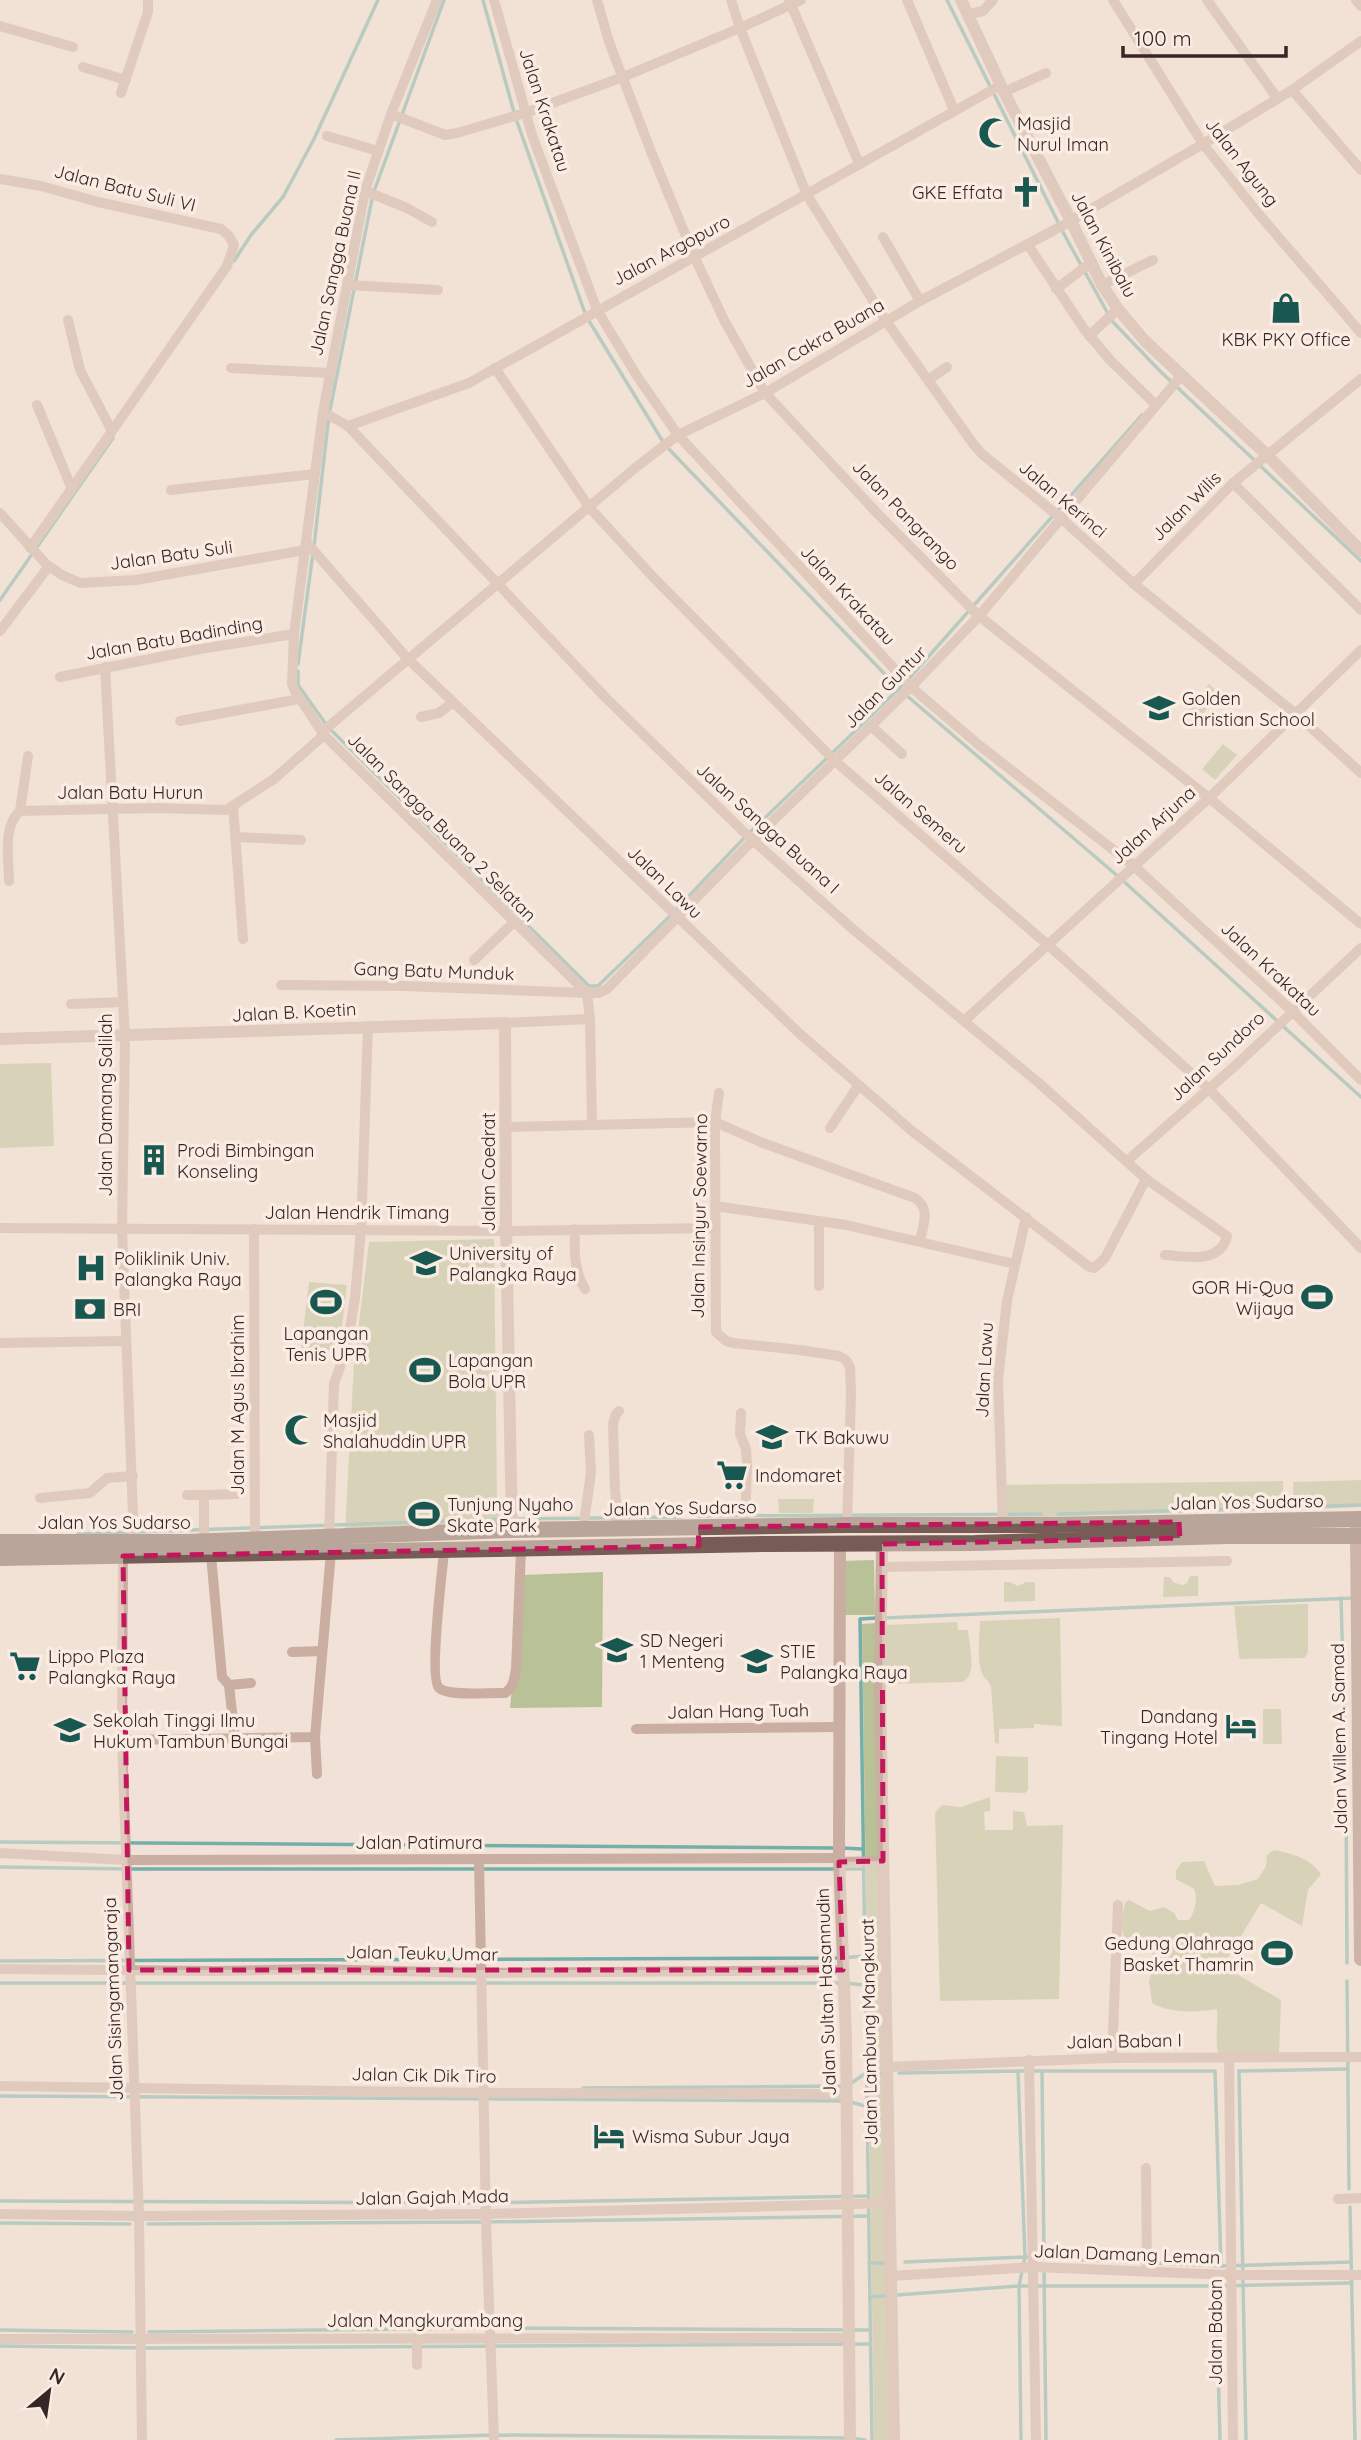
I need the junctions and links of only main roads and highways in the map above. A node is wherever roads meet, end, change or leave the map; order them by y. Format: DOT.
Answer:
graph roads {
  1 [pos="1359,1519"];
  2 [pos="690,1527"];
  3 [pos="1180,1530"];
  4 [pos="1359,1536"];
  5 [pos="0,1542"];
  6 [pos="330,1544"];
  7 [pos="691,1546"];
  8 [pos="208,1548"];
  9 [pos="0,1559"];
  10 [pos="1361,1959"];
  1 -- 3 [label="main road, Jalan Yos Sudarso"];
  1 -- 4 [label="main road, Jalan Willem A. Samad"];
  2 -- 3 [label="main road, Jalan Yos Sudarso"];
  2 -- 6 [label="main road, Jalan Yos Sudarso"];
  2 -- 7 [label="main road"];
  3 -- 4 [label="main road, Jalan Yos Sudarso"];
  3 -- 7 [label="main road, Jalan Yos Sudarso"];
  4 -- 10 [label="main road, Jalan Willem A. Samad"];
  5 -- 8 [label="main road, Jalan Yos Sudarso"];
  6 -- 7 [label="main road, Jalan Yos Sudarso"];
  6 -- 8 [label="main road, Jalan Yos Sudarso"];
  6 -- 8 [label="main road, Jalan Yos Sudarso"];
  8 -- 9 [label="main road, Jalan Yos Sudarso"];
}
